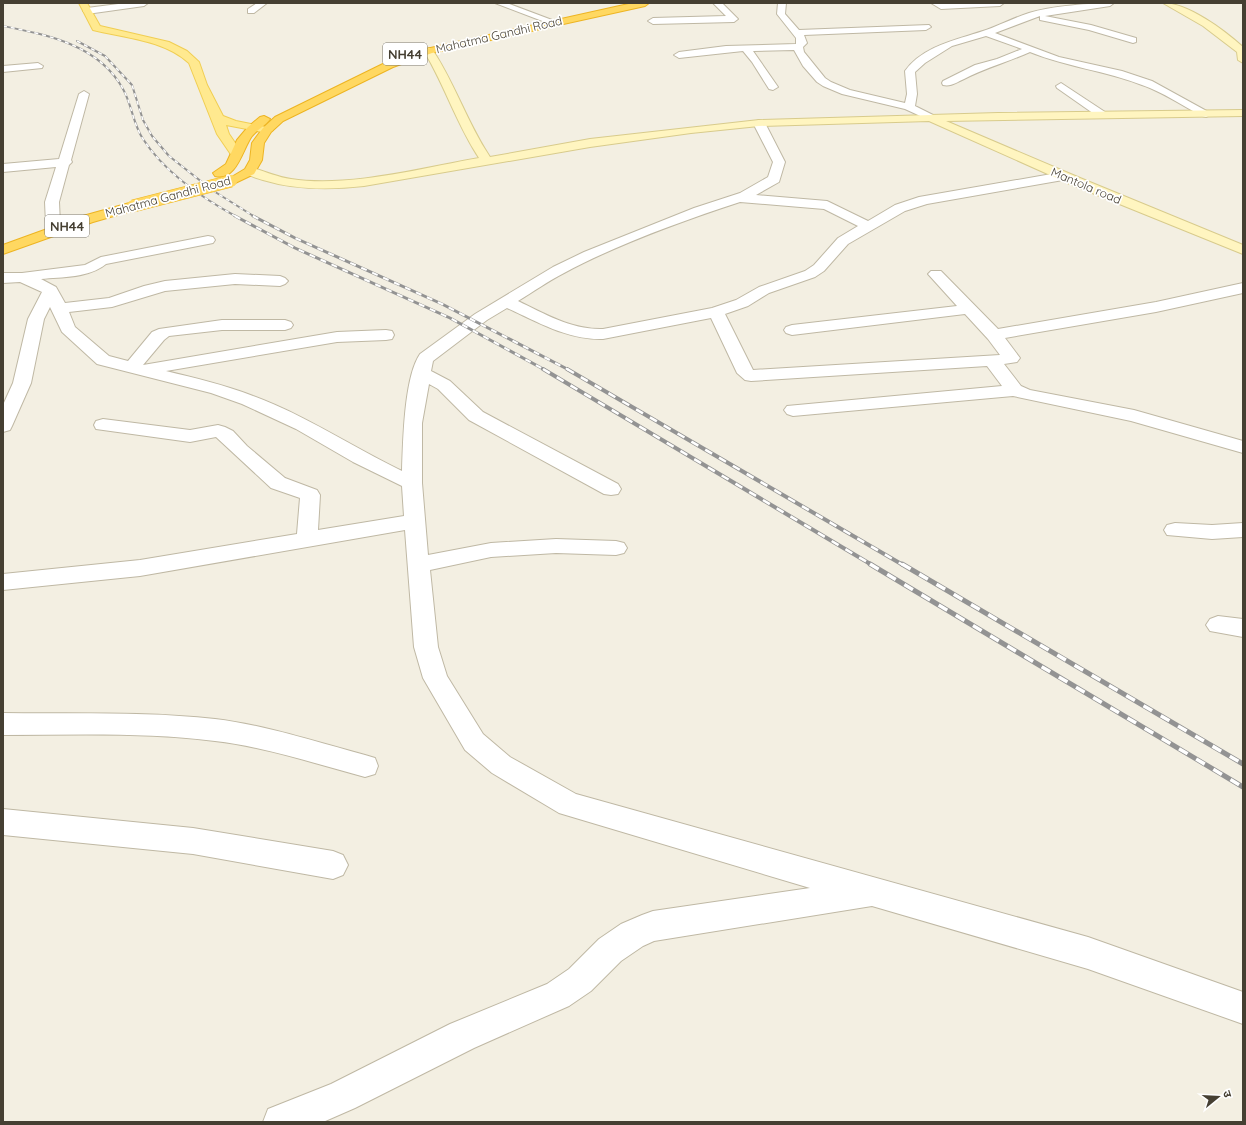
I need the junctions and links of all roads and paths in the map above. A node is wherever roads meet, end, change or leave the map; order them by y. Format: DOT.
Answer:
graph roads {
  1 [pos="144,3"];
  2 [pos="263,3"];
  3 [pos="504,3"];
  4 [pos="627,3"];
  5 [pos="645,3"];
  6 [pos="717,3"];
  7 [pos="782,3"];
  8 [pos="935,3"];
  9 [pos="1000,3"];
  10 [pos="1110,3"];
  11 [pos="1167,3"];
  12 [pos="85,7"];
  13 [pos="251,11"];
  14 [pos="1032,15"];
  15 [pos="548,20"];
  16 [pos="653,21"];
  17 [pos="926,27"];
  18 [pos="797,33"];
  19 [pos="986,33"];
  20 [pos="1133,40"];
  21 [pos="798,47"];
  22 [pos="745,48"];
  23 [pos="1030,48"];
  24 [pos="429,51"];
  25 [pos="1243,54"];
  26 [pos="678,55"];
  27 [pos="38,66"];
  28 [pos="3,68"];
  29 [pos="947,83"];
  30 [pos="1061,86"];
  31 [pos="773,88"];
  32 [pos="84,94"];
  33 [pos="906,107"];
  34 [pos="1243,113"];
  35 [pos="1101,114"];
  36 [pos="1206,114"];
  37 [pos="269,117"];
  38 [pos="218,118"];
  39 [pos="930,118"];
  40 [pos="759,123"];
  41 [pos="253,129"];
  42 [pos="266,130"];
  43 [pos="236,153"];
  44 [pos="486,160"];
  45 [pos="66,162"];
  46 [pos="3,168"];
  47 [pos="250,171"];
  48 [pos="1063,176"];
  49 [pos="740,198"];
  50 [pos="128,204"];
  51 [pos="53,224"];
  52 [pos="868,226"];
  53 [pos="208,240"];
  54 [pos="3,241"];
  55 [pos="3,250"];
  56 [pos="1243,250"];
  57 [pos="936,274"];
  58 [pos="11,278"];
  59 [pos="280,281"];
  60 [pos="1243,288"];
  61 [pos="51,290"];
  62 [pos="506,302"];
  63 [pos="59,309"];
  64 [pos="968,309"];
  65 [pos="716,312"];
  66 [pos="285,325"];
  67 [pos="792,330"];
  68 [pos="386,334"];
  69 [pos="994,335"];
  70 [pos="992,361"];
  71 [pos="139,369"];
  72 [pos="422,373"];
  73 [pos="1015,390"];
  74 [pos="793,410"];
  75 [pos="102,425"];
  76 [pos="3,426"];
  77 [pos="1243,447"];
  78 [pos="412,483"];
  79 [pos="611,489"];
  80 [pos="415,521"];
  81 [pos="1175,530"];
  82 [pos="1243,530"];
  83 [pos="307,540"];
  84 [pos="616,548"];
  85 [pos="418,565"];
  86 [pos="3,582"];
  87 [pos="1218,625"];
  88 [pos="1243,628"];
  89 [pos="3,724"];
  90 [pos="365,766"];
  91 [pos="3,822"];
  92 [pos="333,865"];
  93 [pos="874,893"];
  94 [pos="1243,1008"];
  95 [pos="281,1122"];
  1 -- 12 [label="street"];
  2 -- 13 [label="street"];
  3 -- 15 [label="street"];
  4 -- 15 [label="highway, Mahatma Gandhi Road / NH44"];
  5 -- 24 [label="highway, Mahatma Gandhi Road / NH44"];
  6 -- 16 [label="street"];
  7 -- 18 [label="street"];
  8 -- 9 [label="street"];
  10 -- 14 [label="street"];
  11 -- 25 [label="street"];
  12 -- 38 [label="main road"];
  14 -- 19 [label="street"];
  14 -- 20 [label="street"];
  15 -- 37 [label="highway, Mahatma Gandhi Road / NH44"];
  17 -- 18 [label="street"];
  18 -- 21 [label="street"];
  19 -- 23 [label="street"];
  19 -- 33 [label="street"];
  21 -- 22 [label="street"];
  21 -- 33 [label="street"];
  22 -- 26 [label="street"];
  22 -- 31 [label="street"];
  23 -- 29 [label="street"];
  23 -- 36 [label="street"];
  24 -- 42 [label="highway, Mahatma Gandhi Road / NH44"];
  24 -- 44 [label="street"];
  27 -- 28 [label="street"];
  30 -- 35 [label="street"];
  32 -- 45 [label="street"];
  33 -- 39 [label="street"];
  34 -- 36 [label="street"];
  35 -- 36 [label="street"];
  35 -- 39 [label="street"];
  37 -- 38 [label="main road"];
  37 -- 41 [label="highway, Mahatma Gandhi Road / NH44"];
  38 -- 41 [label="main road"];
  38 -- 43 [label="main road"];
  39 -- 40 [label="street"];
  39 -- 48 [label="street, Mantola road"];
  40 -- 44 [label="street"];
  40 -- 49 [label="street"];
  41 -- 42 [label="main road"];
  41 -- 43 [label="highway, Mahatma Gandhi Road / NH44"];
  42 -- 47 [label="highway, Mahatma Gandhi Road / NH44"];
  43 -- 50 [label="highway, Mahatma Gandhi Road / NH44"];
  44 -- 47 [label="street"];
  45 -- 46 [label="street"];
  45 -- 51 [label="street"];
  47 -- 50 [label="highway, Mahatma Gandhi Road / NH44, bridge"];
  48 -- 52 [label="street"];
  48 -- 56 [label="street, Mantola road"];
  49 -- 52 [label="street"];
  49 -- 62 [label="street"];
  50 -- 51 [label="highway, Mahatma Gandhi Road / NH44"];
  50 -- 55 [label="highway, Mahatma Gandhi Road / NH44"];
  51 -- 54 [label="highway, Mahatma Gandhi Road / NH44"];
  52 -- 65 [label="street"];
  53 -- 58 [label="street"];
  57 -- 64 [label="street"];
  58 -- 61 [label="street"];
  59 -- 63 [label="street"];
  60 -- 69 [label="street"];
  61 -- 63 [label="street"];
  61 -- 76 [label="street"];
  62 -- 65 [label="street"];
  62 -- 72 [label="street"];
  63 -- 71 [label="street"];
  64 -- 67 [label="street"];
  64 -- 69 [label="street"];
  65 -- 70 [label="street"];
  66 -- 71 [label="street"];
  68 -- 71 [label="street"];
  69 -- 70 [label="street"];
  70 -- 73 [label="street"];
  71 -- 78 [label="street"];
  72 -- 78 [label="street"];
  72 -- 79 [label="street"];
  73 -- 74 [label="street"];
  73 -- 77 [label="street"];
  75 -- 83 [label="street"];
  78 -- 80 [label="street"];
  80 -- 83 [label="street"];
  80 -- 85 [label="street"];
  81 -- 82 [label="street"];
  83 -- 86 [label="street"];
  84 -- 85 [label="street"];
  85 -- 93 [label="street"];
  87 -- 88 [label="street"];
  89 -- 90 [label="street"];
  91 -- 92 [label="street"];
  93 -- 94 [label="street"];
  93 -- 95 [label="street"];
}
